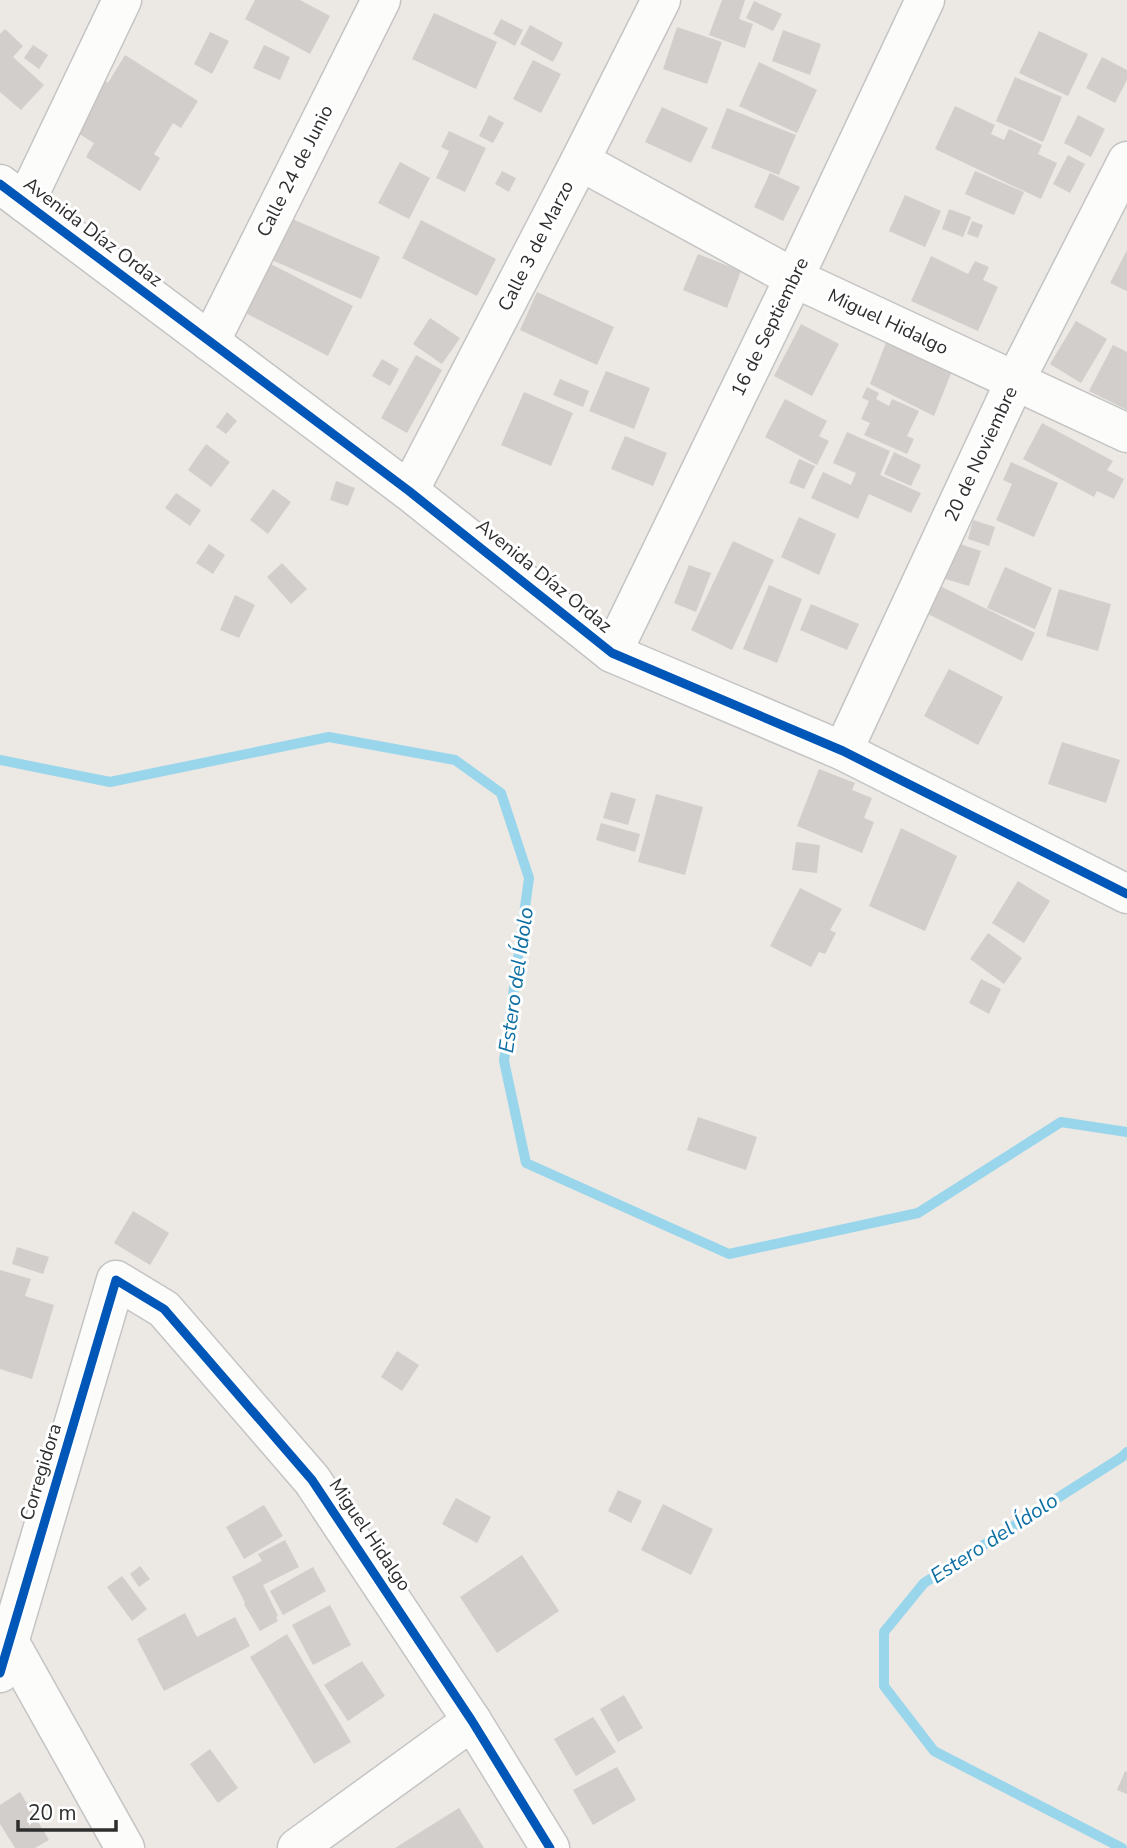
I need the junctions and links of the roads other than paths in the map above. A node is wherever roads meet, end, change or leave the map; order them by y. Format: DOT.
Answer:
graph roads {
  1 [pos="122,0"];
  2 [pos="381,0"];
  3 [pos="661,0"];
  4 [pos="925,0"];
  5 [pos="580,161"];
  6 [pos="1127,161"];
  7 [pos="13,193"];
  8 [pos="794,278"];
  9 [pos="210,342"];
  10 [pos="1015,381"];
  11 [pos="1127,433"];
  12 [pos="409,491"];
  13 [pos="612,653"];
  14 [pos="843,751"];
  15 [pos="1126,889"];
  16 [pos="116,1280"];
  17 [pos="3,1650"];
  18 [pos="472,1721"];
  19 [pos="125,1848"];
  20 [pos="297,1848"];
  21 [pos="550,1848"];
  1 -- 7 [label="street"];
  2 -- 9 [label="street, Calle 24 de Junio"];
  3 -- 5 [label="street, Calle 3 de Marzo"];
  4 -- 8 [label="street, 16 de Septiembre"];
  5 -- 8 [label="street, Miguel Hidalgo"];
  5 -- 12 [label="street, Calle 3 de Marzo"];
  6 -- 10 [label="street, 20 de Noviembre"];
  7 -- 9 [label="street, Avenida Díaz Ordaz"];
  8 -- 10 [label="street, Miguel Hidalgo"];
  8 -- 13 [label="street, 16 de Septiembre"];
  9 -- 12 [label="street, Avenida Díaz Ordaz"];
  10 -- 11 [label="street, Miguel Hidalgo"];
  10 -- 14 [label="street, 20 de Noviembre"];
  12 -- 13 [label="street, Avenida Díaz Ordaz"];
  13 -- 14 [label="street, Avenida Díaz Ordaz"];
  14 -- 15 [label="street, Avenida Díaz Ordaz"];
  16 -- 17 [label="street, Corregidora"];
  16 -- 18 [label="street, Miguel Hidalgo"];
  17 -- 19 [label="street"];
  18 -- 20 [label="street"];
  18 -- 21 [label="street, Miguel Hidalgo"];
}
